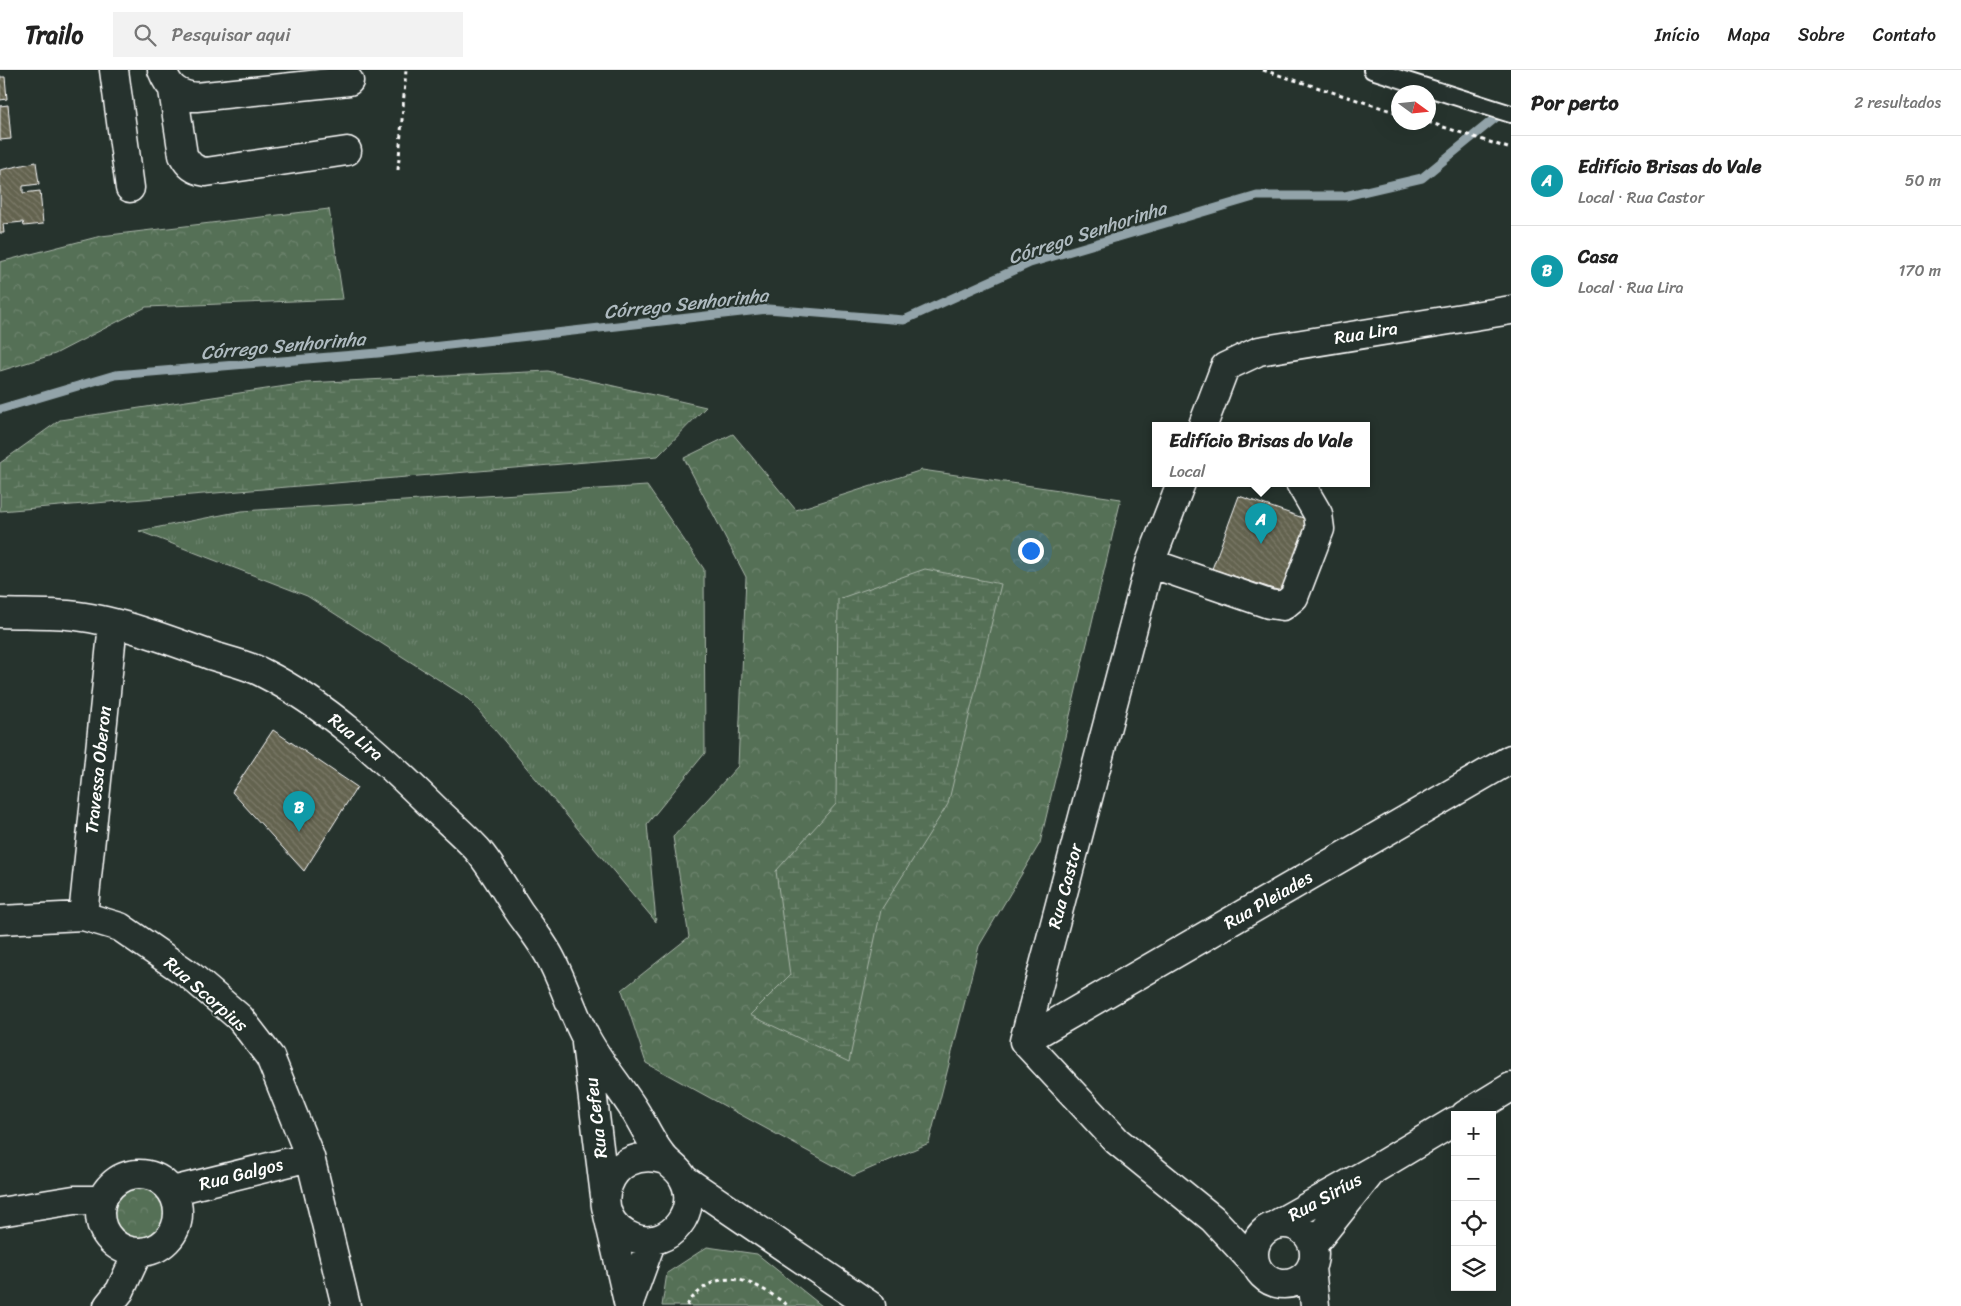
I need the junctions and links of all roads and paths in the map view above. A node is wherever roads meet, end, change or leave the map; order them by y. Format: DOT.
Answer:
graph roads {
  1 [pos="114,70"];
  2 [pos="406,70"];
  3 [pos="1263,70"];
  4 [pos="1372,70"];
  5 [pos="168,80"];
  6 [pos="349,81"];
  7 [pos="1391,111"];
  8 [pos="1511,114"];
  9 [pos="1436,125"];
  10 [pos="1511,149"];
  11 [pos="347,151"];
  12 [pos="398,170"];
  13 [pos="130,188"];
  14 [pos="1511,310"];
  15 [pos="1204,422"];
  16 [pos="1179,487"];
  17 [pos="1302,487"];
  18 [pos="1150,563"];
  19 [pos="0,614"];
  20 [pos="113,624"];
  21 [pos="1511,759"];
  22 [pos="83,916"];
  23 [pos="0,920"];
  24 [pos="586,1039"];
  25 [pos="1024,1041"];
  26 [pos="1511,1087"];
  27 [pos="1472,1111"];
  28 [pos="1451,1123"];
  29 [pos="310,1157"];
  30 [pos="665,1160"];
  31 [pos="1373,1170"];
  32 [pos="684,1179"];
  33 [pos="172,1191"];
  34 [pos="102,1200"];
  35 [pos="606,1204"];
  36 [pos="0,1212"];
  37 [pos="684,1219"];
  38 [pos="1213,1219"];
  39 [pos="1269,1230"];
  40 [pos="652,1240"];
  41 [pos="778,1242"];
  42 [pos="138,1252"];
  43 [pos="1312,1256"];
  44 [pos="1254,1263"];
  45 [pos="1272,1283"];
  46 [pos="629,1304"];
  47 [pos="108,1306"];
  48 [pos="346,1306"];
  49 [pos="687,1306"];
  50 [pos="789,1306"];
  51 [pos="871,1306"];
  52 [pos="1286,1306"];
  53 [pos="1315,1306"];
  1 -- 13 [label="street"];
  2 -- 12 [label="path"];
  3 -- 7 [label="path"];
  4 -- 8 [label="lane"];
  5 -- 6 [label="street"];
  5 -- 11 [label="street"];
  9 -- 10 [label="path"];
  14 -- 15 [label="street, Rua Lira"];
  16 -- 18 [label="street, Rua Castor"];
  17 -- 18 [label="street"];
  18 -- 25 [label="street, Rua Castor"];
  19 -- 20 [label="street, Rua Lira"];
  20 -- 22 [label="street, Travessa Oberon"];
  20 -- 24 [label="street, Rua Lira"];
  21 -- 25 [label="street, Rua Pleiades"];
  22 -- 23 [label="street, Rua Scorpius"];
  22 -- 29 [label="street, Rua Scorpius"];
  24 -- 30 [label="street"];
  24 -- 35 [label="street, Rua Cefeu"];
  25 -- 38 [label="street"];
  26 -- 27 [label="street"];
  28 -- 31 [label="street, Rua Siríus"];
  29 -- 33 [label="street, Rua Galgos"];
  29 -- 48 [label="street, Rua Scorpius"];
  30 -- 32 [label="street"];
  30 -- 35 [label="street"];
  31 -- 39 [label="street, Rua Siríus"];
  31 -- 43 [label="street, Rua Siríus"];
  32 -- 37 [label="street"];
  32 -- 41 [label="street"];
  33 -- 34 [label="street"];
  33 -- 42 [label="street"];
  34 -- 36 [label="street"];
  34 -- 42 [label="street"];
  35 -- 40 [label="street"];
  35 -- 46 [label="street, Rua Cefeu"];
  37 -- 40 [label="street"];
  37 -- 41 [label="street"];
  38 -- 39 [label="street"];
  38 -- 44 [label="street"];
  39 -- 43 [label="street"];
  39 -- 44 [label="street"];
  40 -- 46 [label="street, Rua Cefeu"];
  41 -- 51 [label="street"];
  42 -- 47 [label="street"];
  43 -- 45 [label="street"];
  43 -- 53 [label="street"];
  44 -- 45 [label="street"];
  45 -- 52 [label="street"];
  49 -- 50 [label="path"];
}
